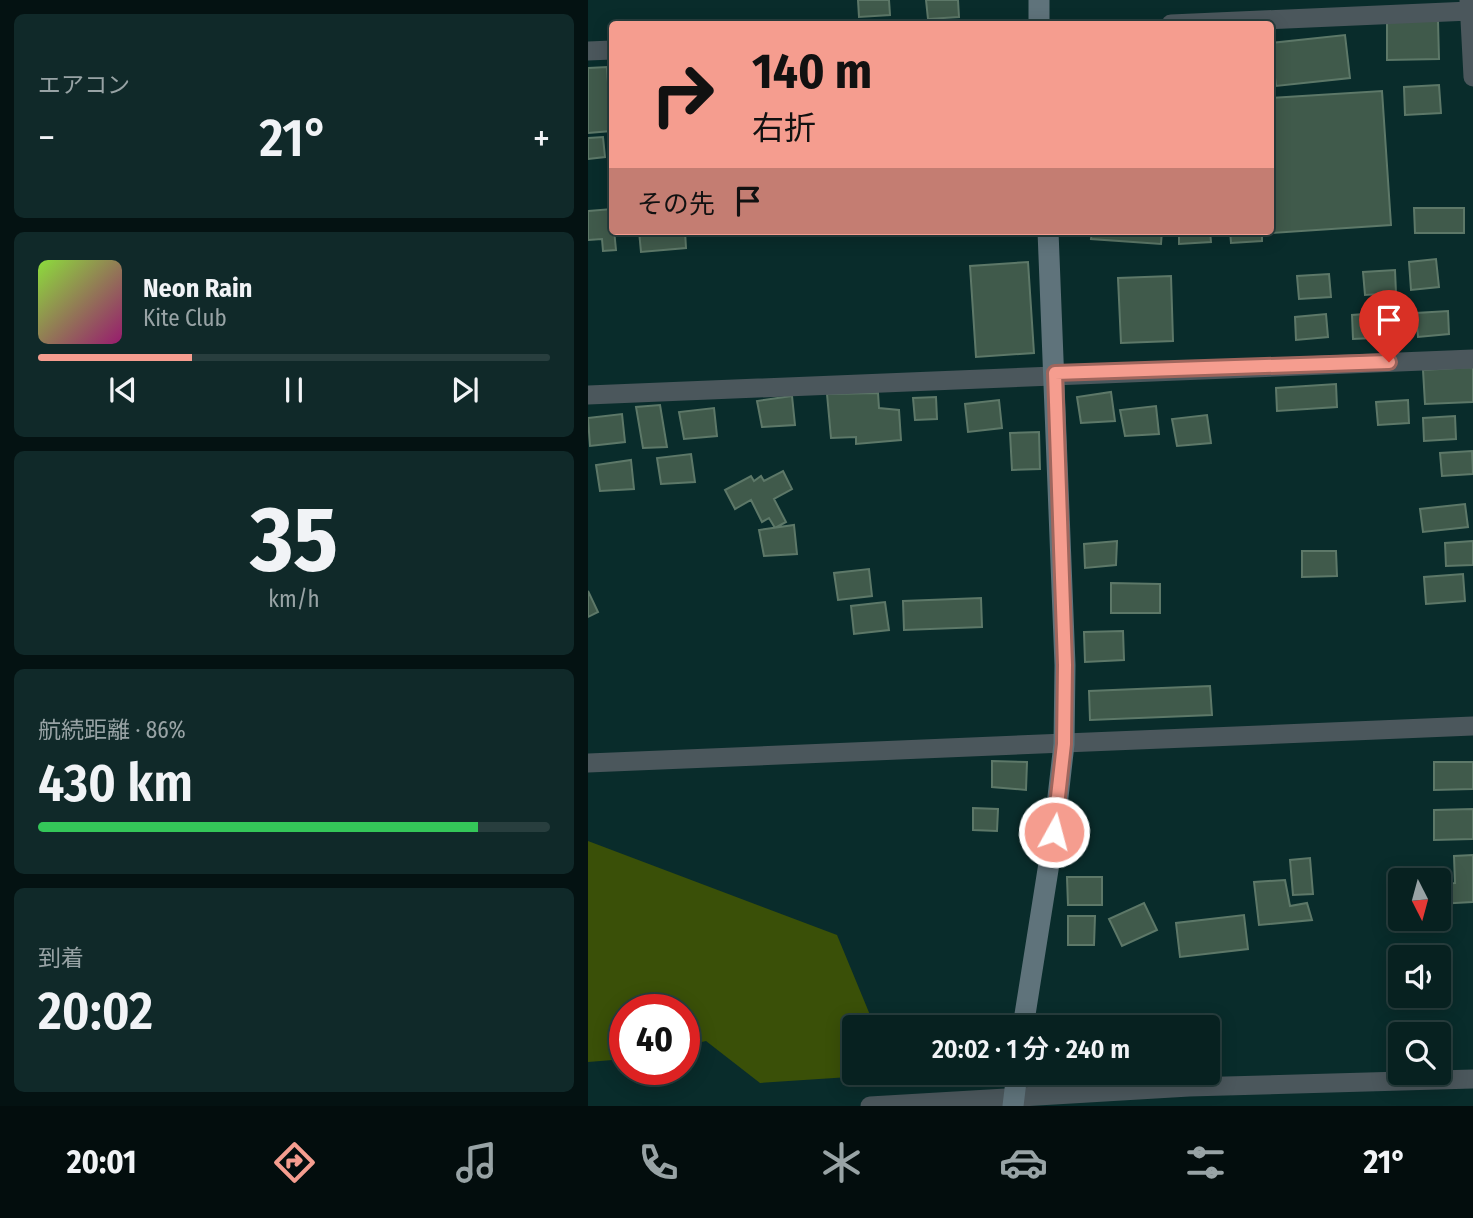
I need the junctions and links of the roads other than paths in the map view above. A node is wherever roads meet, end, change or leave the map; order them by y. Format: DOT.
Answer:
graph roads {
  1 [pos="1039,0"];
  2 [pos="1470,6"];
  3 [pos="1039,21"];
  4 [pos="1252,21"];
  5 [pos="609,50"];
  6 [pos="588,51"];
  7 [pos="1473,77"];
  8 [pos="1048,235"];
  9 [pos="1473,359"];
  10 [pos="1055,373"];
  11 [pos="588,395"];
  12 [pos="1473,726"];
  13 [pos="1064,744"];
  14 [pos="588,764"];
  15 [pos="1025,1015"];
  16 [pos="1473,1079"];
  17 [pos="1014,1101"];
  18 [pos="870,1106"];
  1 -- 3 [label="street"];
  2 -- 4 [label="street"];
  2 -- 7 [label="street"];
  5 -- 6 [label="street"];
  8 -- 10 [label="street"];
  9 -- 10 [label="street"];
  10 -- 11 [label="street"];
  10 -- 13 [label="street"];
  12 -- 13 [label="street"];
  13 -- 14 [label="street"];
  13 -- 15 [label="street"];
  16 -- 17 [label="street"];
  17 -- 18 [label="street"];
}
